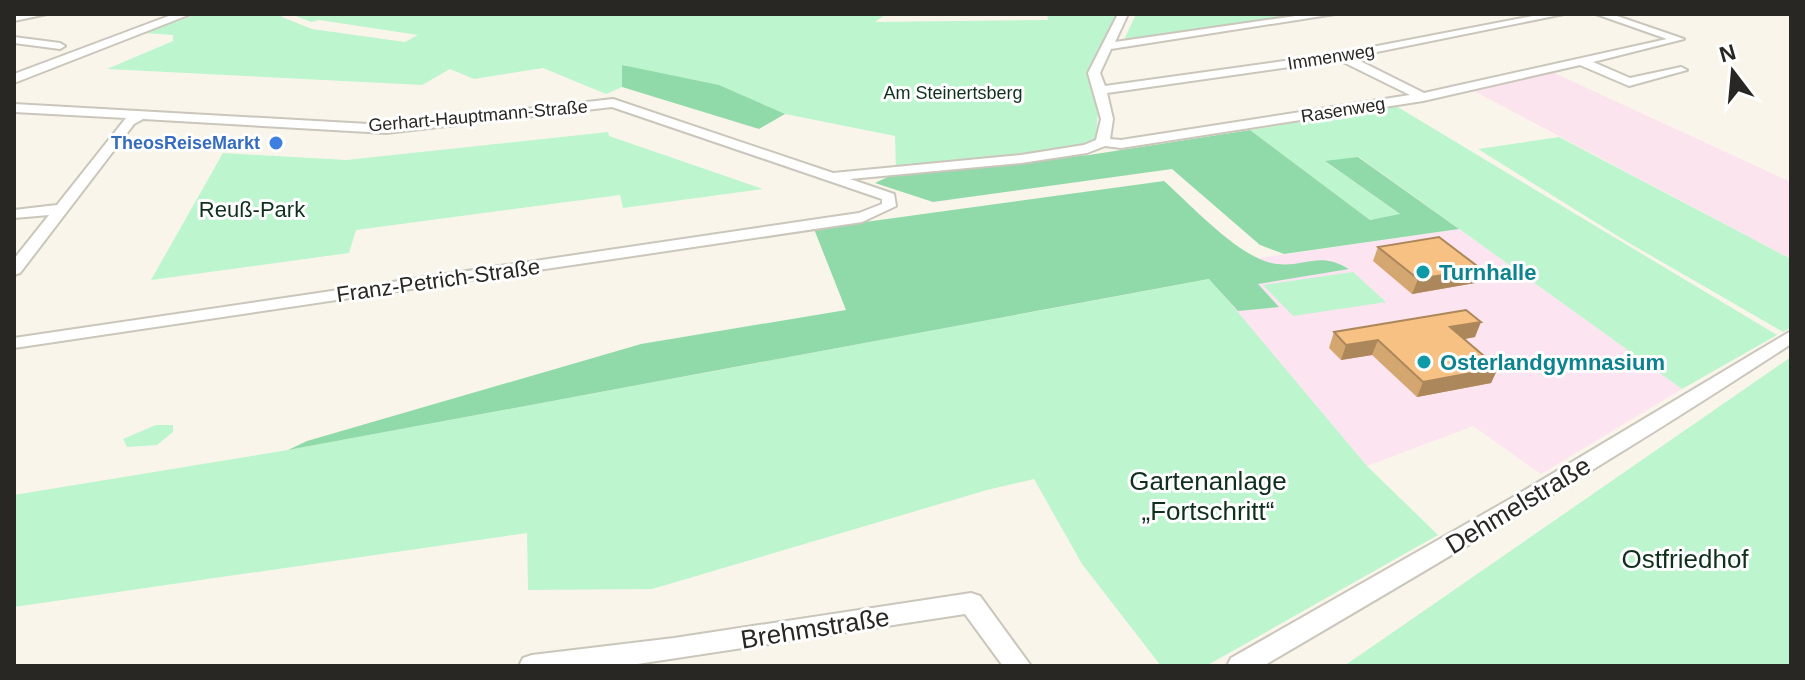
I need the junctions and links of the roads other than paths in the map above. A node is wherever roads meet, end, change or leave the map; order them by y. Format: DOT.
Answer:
graph roads {
  1 [pos="42,14"];
  2 [pos="185,14"];
  3 [pos="1123,14"];
  4 [pos="1330,14"];
  5 [pos="1559,14"];
  6 [pos="1601,14"];
  7 [pos="14,18"];
  8 [pos="14,40"];
  9 [pos="60,46"];
  10 [pos="1107,46"];
  11 [pos="1341,56"];
  12 [pos="1581,61"];
  13 [pos="1681,70"];
  14 [pos="14,79"];
  15 [pos="1101,90"];
  16 [pos="1423,97"];
  17 [pos="14,108"];
  18 [pos="143,114"];
  19 [pos="1102,142"];
  20 [pos="835,176"];
  21 [pos="62,209"];
  22 [pos="14,214"];
  23 [pos="862,217"];
  24 [pos="14,270"];
  25 [pos="1791,336"];
  26 [pos="14,343"];
  27 [pos="532,666"];
  28 [pos="1018,666"];
  29 [pos="1240,666"];
  1 -- 7 [label="street"];
  2 -- 14 [label="main road"];
  3 -- 10 [label="street"];
  4 -- 10 [label="street"];
  5 -- 11 [label="street, Immenweg"];
  6 -- 12 [label="street, Rasenweg"];
  8 -- 9 [label="street"];
  10 -- 15 [label="street"];
  11 -- 15 [label="street, Immenweg"];
  11 -- 16 [label="street"];
  12 -- 13 [label="street"];
  12 -- 16 [label="street, Rasenweg"];
  15 -- 19 [label="street"];
  16 -- 19 [label="street, Rasenweg"];
  17 -- 18 [label="street, Gerhart-Hauptmann-Straße"];
  18 -- 20 [label="street, Gerhart-Hauptmann-Straße"];
  18 -- 21 [label="street"];
  19 -- 20 [label="street"];
  20 -- 23 [label="street, Gerhart-Hauptmann-Straße"];
  21 -- 22 [label="street"];
  21 -- 24 [label="street"];
  23 -- 26 [label="street, Franz-Petrich-Straße"];
  25 -- 29 [label="street, Dehmelstraße"];
  27 -- 28 [label="street, Brehmstraße"];
}
